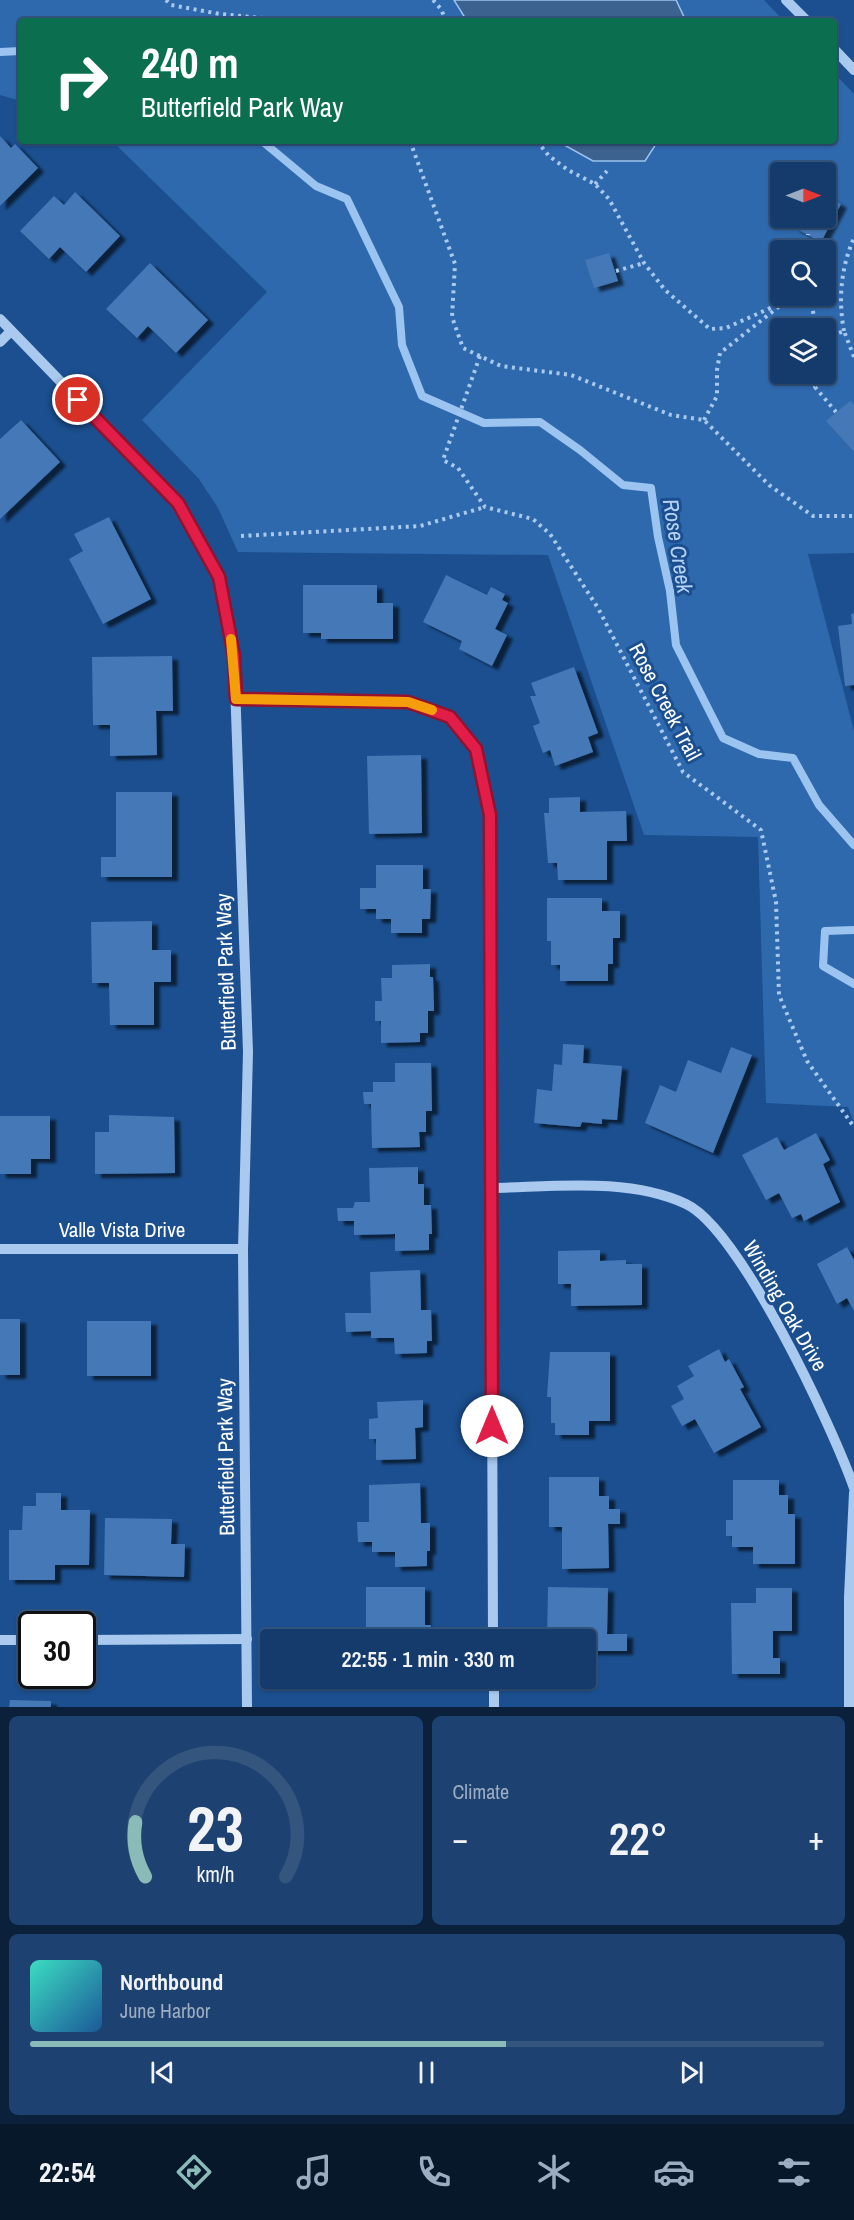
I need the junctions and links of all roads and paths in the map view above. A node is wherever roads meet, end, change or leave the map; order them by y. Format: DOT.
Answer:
graph roads {
  1 [pos="166,0"];
  2 [pos="433,0"];
  3 [pos="786,0"];
  4 [pos="262,18"];
  5 [pos="445,18"];
  6 [pos="804,18"];
  7 [pos="837,52"];
  8 [pos="854,70"];
  9 [pos="411,144"];
  10 [pos="539,144"];
  11 [pos="607,171"];
  12 [pos="595,184"];
  13 [pos="808,234"];
  14 [pos="854,238"];
  15 [pos="808,240"];
  16 [pos="644,263"];
  17 [pos="616,271"];
  18 [pos="836,294"];
  19 [pos="840,294"];
  20 [pos="775,306"];
  21 [pos="780,306"];
  22 [pos="0,319"];
  23 [pos="11,331"];
  24 [pos="844,331"];
  25 [pos="836,334"];
  26 [pos="0,342"];
  27 [pos="480,356"];
  28 [pos="854,357"];
  29 [pos="821,384"];
  30 [pos="836,412"];
  31 [pos="704,420"];
  32 [pos="485,507"];
  33 [pos="854,516"];
  34 [pos="241,536"];
  35 [pos="236,699"];
  36 [pos="854,1127"];
  37 [pos="491,1188"];
  38 [pos="0,1249"];
  39 [pos="243,1249"];
  40 [pos="854,1488"];
  41 [pos="854,1493"];
  42 [pos="493,1629"];
  43 [pos="248,1639"];
  44 [pos="0,1640"];
  45 [pos="18,1640"];
  46 [pos="96,1640"];
  47 [pos="494,1689"];
  48 [pos="248,1707"];
  49 [pos="494,1707"];
  50 [pos="849,1707"];
  1 -- 4 [label="path"];
  2 -- 5 [label="path"];
  3 -- 6 [label="street"];
  7 -- 8 [label="street"];
  9 -- 27 [label="path"];
  10 -- 12 [label="path"];
  11 -- 12 [label="path"];
  12 -- 16 [label="path"];
  13 -- 15 [label="path"];
  14 -- 19 [label="path"];
  16 -- 17 [label="path"];
  16 -- 20 [label="path"];
  18 -- 19 [label="path"];
  19 -- 24 [label="path"];
  21 -- 31 [label="path"];
  22 -- 23 [label="street, Butterfield Park Way"];
  23 -- 26 [label="street"];
  23 -- 35 [label="street, Butterfield Park Way"];
  24 -- 25 [label="path"];
  24 -- 28 [label="path"];
  27 -- 31 [label="path"];
  27 -- 32 [label="path"];
  29 -- 30 [label="path"];
  31 -- 33 [label="path"];
  32 -- 34 [label="path"];
  32 -- 36 [label="path, Rose Creek Trail"];
  35 -- 37 [label="street"];
  35 -- 39 [label="street, Butterfield Park Way"];
  37 -- 40 [label="street, Winding Oak Drive"];
  37 -- 42 [label="street"];
  38 -- 39 [label="street, Valle Vista Drive"];
  39 -- 43 [label="street, Butterfield Park Way"];
  41 -- 50 [label="street"];
  43 -- 46 [label="street"];
  43 -- 48 [label="street, Butterfield Park Way"];
  44 -- 45 [label="street"];
  47 -- 49 [label="street"];
}
